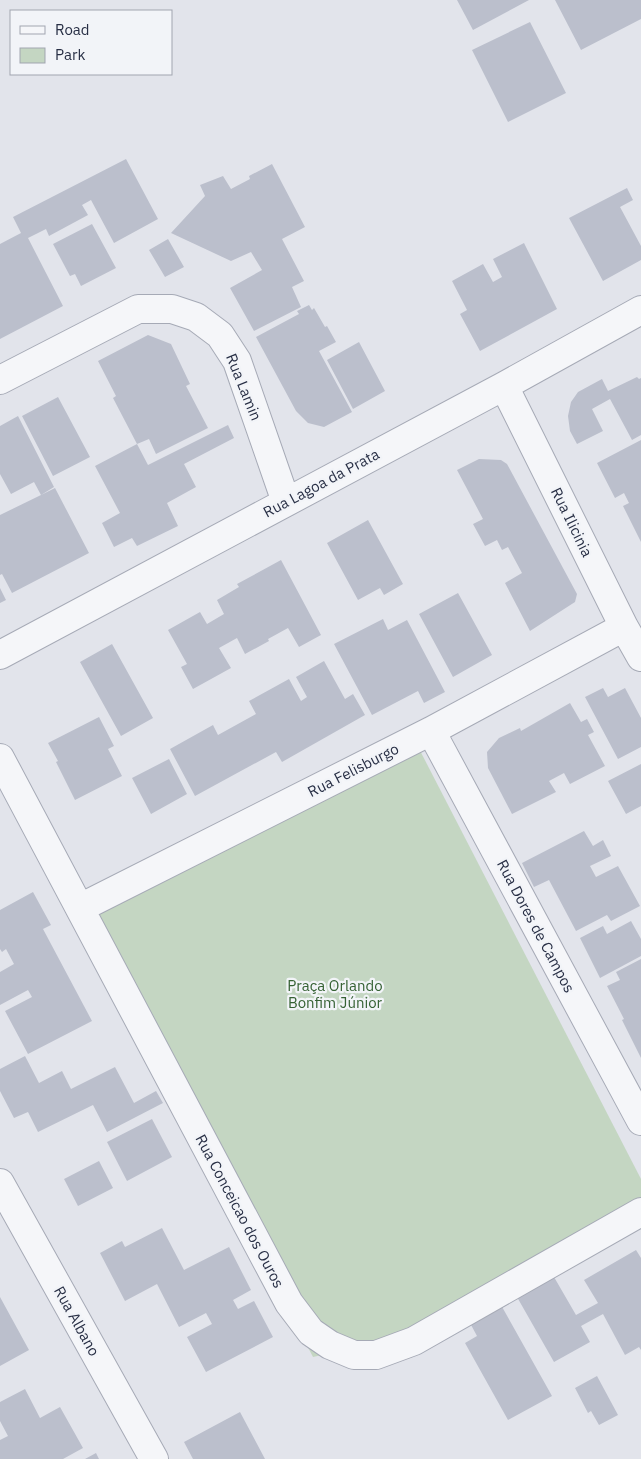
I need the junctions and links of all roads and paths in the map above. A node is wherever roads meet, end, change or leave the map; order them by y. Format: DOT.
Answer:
graph roads {
  1 [pos="641,310"];
  2 [pos="0,380"];
  3 [pos="504,386"];
  4 [pos="286,502"];
  5 [pos="624,626"];
  6 [pos="0,655"];
  7 [pos="641,657"];
  8 [pos="431,731"];
  9 [pos="0,758"];
  10 [pos="80,908"];
  11 [pos="641,1120"];
  12 [pos="0,1184"];
  13 [pos="641,1212"];
  14 [pos="154,1459"];
  1 -- 3 [label="street, Rua Lagoa da Prata"];
  2 -- 4 [label="street, Rua Lamin"];
  3 -- 4 [label="street, Rua Lagoa da Prata"];
  3 -- 5 [label="street, Rua Ilicinia"];
  4 -- 6 [label="street, Rua Lagoa da Prata"];
  5 -- 7 [label="street, Rua Ilicinia"];
  5 -- 8 [label="street, Rua Felisburgo"];
  8 -- 10 [label="street, Rua Felisburgo"];
  8 -- 11 [label="street, Rua Dores de Campos"];
  9 -- 10 [label="street, Rua Conceicao dos Ouros"];
  10 -- 13 [label="street, Rua Conceicao dos Ouros"];
  12 -- 14 [label="street, Rua Albano"];
}
